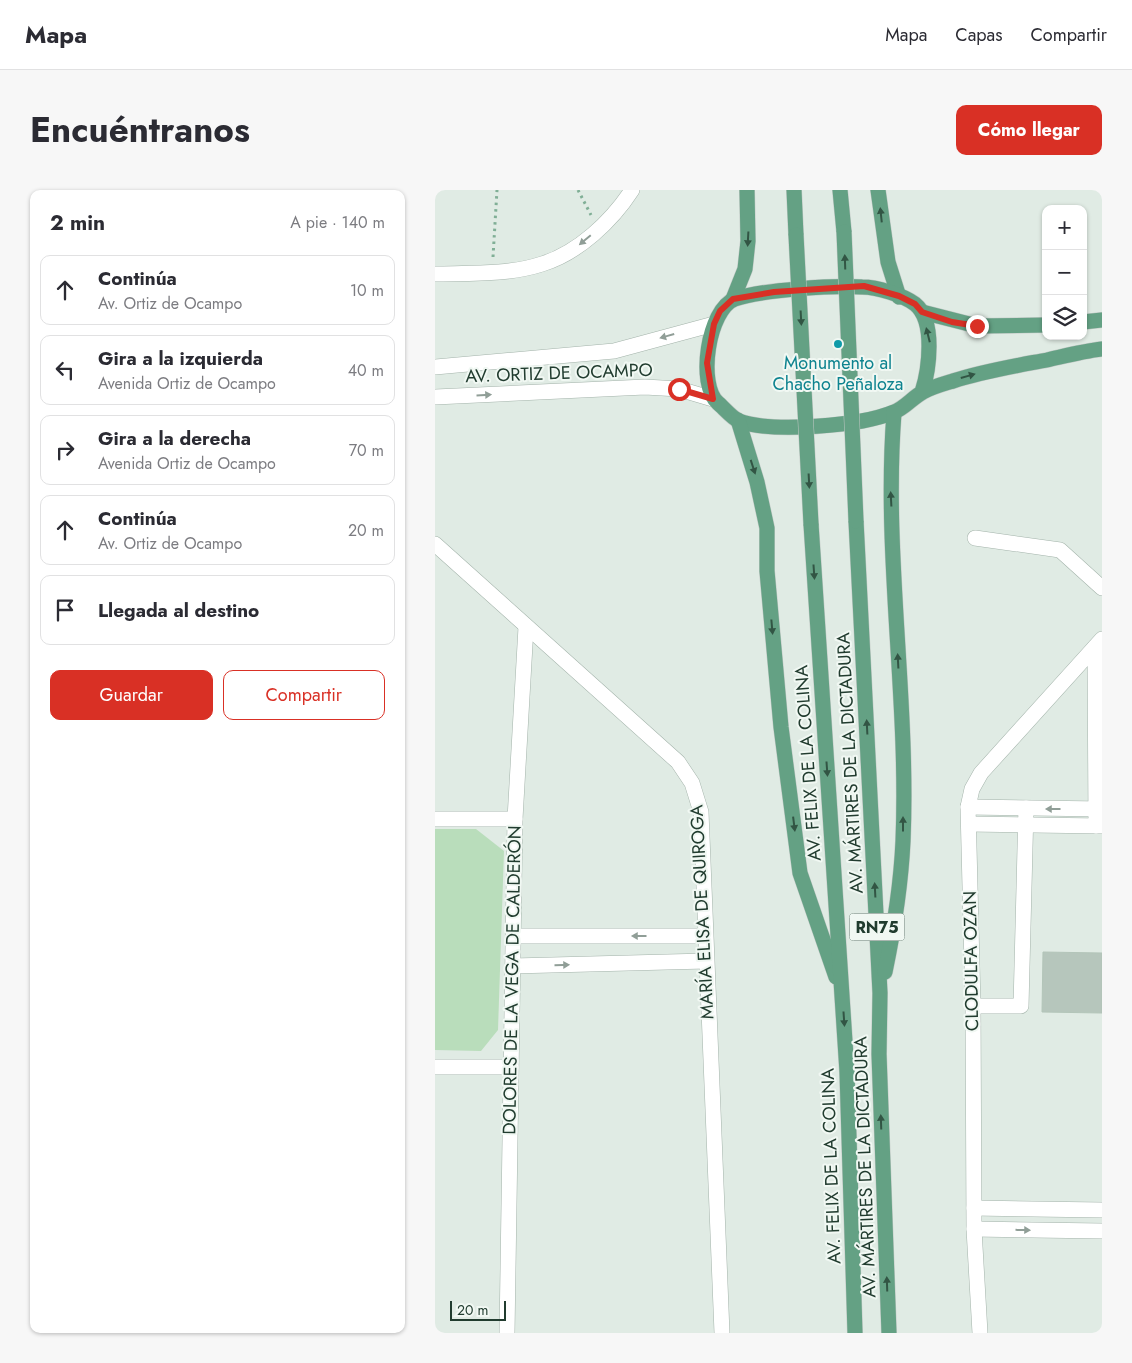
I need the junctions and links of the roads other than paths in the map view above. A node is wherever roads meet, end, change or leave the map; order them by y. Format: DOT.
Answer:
graph roads {
  1 [pos="632,190"];
  2 [pos="747,190"];
  3 [pos="794,190"];
  4 [pos="841,190"];
  5 [pos="878,190"];
  6 [pos="435,274"];
  7 [pos="899,296"];
  8 [pos="733,299"];
  9 [pos="922,312"];
  10 [pos="1102,320"];
  11 [pos="1087,322"];
  12 [pos="714,324"];
  13 [pos="1042,324"];
  14 [pos="1102,350"];
  15 [pos="435,367"];
  16 [pos="922,392"];
  17 [pos="435,397"];
  18 [pos="713,399"];
  19 [pos="893,413"];
  20 [pos="738,420"];
  21 [pos="975,538"];
  22 [pos="435,544"];
  23 [pos="1102,588"];
  24 [pos="526,627"];
  25 [pos="1099,643"];
  26 [pos="1099,672"];
  27 [pos="1099,738"];
  28 [pos="968,807"];
  29 [pos="1026,808"];
  30 [pos="1099,809"];
  31 [pos="435,819"];
  32 [pos="515,819"];
  33 [pos="969,824"];
  34 [pos="1026,825"];
  35 [pos="1099,826"];
  36 [pos="513,936"];
  37 [pos="661,936"];
  38 [pos="705,936"];
  39 [pos="706,961"];
  40 [pos="662,963"];
  41 [pos="513,966"];
  42 [pos="880,993"];
  43 [pos="842,996"];
  44 [pos="973,1006"];
  45 [pos="435,1067"];
  46 [pos="511,1068"];
  47 [pos="974,1208"];
  48 [pos="1102,1210"];
  49 [pos="974,1229"];
  50 [pos="1102,1230"];
  51 [pos="507,1333"];
  52 [pos="721,1333"];
  53 [pos="855,1333"];
  54 [pos="889,1333"];
  55 [pos="979,1333"];
  1 -- 6 [label="street, one-way"];
  2 -- 8 [label="main road, one-way"];
  3 -- 43 [label="main road, AV. FELIX DE LA COLINA / RN75, one-way, bridge"];
  42 -- 4 [label="main road, AV. MÁRTIRES DE LA DICTADURA / RN75, one-way, bridge"];
  7 -- 5 [label="main road, one-way"];
  7 -- 8 [label="main road"];
  7 -- 9 [label="main road"];
  8 -- 12 [label="main road"];
  9 -- 13 [label="main road"];
  16 -- 9 [label="main road, one-way"];
  10 -- 11 [label="main road"];
  12 -- 15 [label="street, one-way"];
  12 -- 18 [label="main road"];
  16 -- 14 [label="main road, one-way"];
  16 -- 19 [label="main road"];
  17 -- 18 [label="street, AV. ORTIZ DE OCAMPO, one-way"];
  18 -- 20 [label="main road"];
  19 -- 20 [label="main road"];
  42 -- 19 [label="main road, one-way"];
  20 -- 43 [label="main road, one-way"];
  21 -- 23 [label="street"];
  22 -- 24 [label="street, MARÍA ELISA DE QUIROGA"];
  24 -- 32 [label="street, DOLORES DE LA VEGA DE CALDERÓN"];
  24 -- 38 [label="street, MARÍA ELISA DE QUIROGA"];
  25 -- 26 [label="street"];
  25 -- 28 [label="street, CLODULFA OZAN"];
  26 -- 27 [label="street"];
  27 -- 30 [label="street"];
  28 -- 29 [label="street"];
  28 -- 33 [label="street, CLODULFA OZAN"];
  30 -- 29 [label="street, one-way"];
  29 -- 34 [label="street"];
  30 -- 35 [label="street"];
  31 -- 32 [label="street"];
  32 -- 36 [label="street, DOLORES DE LA VEGA DE CALDERÓN"];
  33 -- 34 [label="street"];
  33 -- 44 [label="street, CLODULFA OZAN"];
  34 -- 35 [label="street"];
  34 -- 44 [label="street"];
  37 -- 36 [label="street, one-way"];
  36 -- 41 [label="street, DOLORES DE LA VEGA DE CALDERÓN"];
  37 -- 38 [label="street"];
  37 -- 40 [label="street"];
  38 -- 39 [label="street, MARÍA ELISA DE QUIROGA"];
  39 -- 40 [label="street"];
  39 -- 52 [label="street, MARÍA ELISA DE QUIROGA"];
  41 -- 40 [label="street, one-way"];
  41 -- 46 [label="street, DOLORES DE LA VEGA DE CALDERÓN"];
  54 -- 42 [label="main road, AV. MÁRTIRES DE LA DICTADURA / RN75, one-way"];
  43 -- 53 [label="main road, AV. FELIX DE LA COLINA / RN75, one-way"];
  44 -- 47 [label="street, CLODULFA OZAN"];
  45 -- 46 [label="street"];
  46 -- 51 [label="street, DOLORES DE LA VEGA DE CALDERÓN"];
  47 -- 48 [label="street"];
  47 -- 49 [label="street, CLODULFA OZAN"];
  49 -- 50 [label="street, one-way"];
  49 -- 55 [label="street, CLODULFA OZAN"];
}
